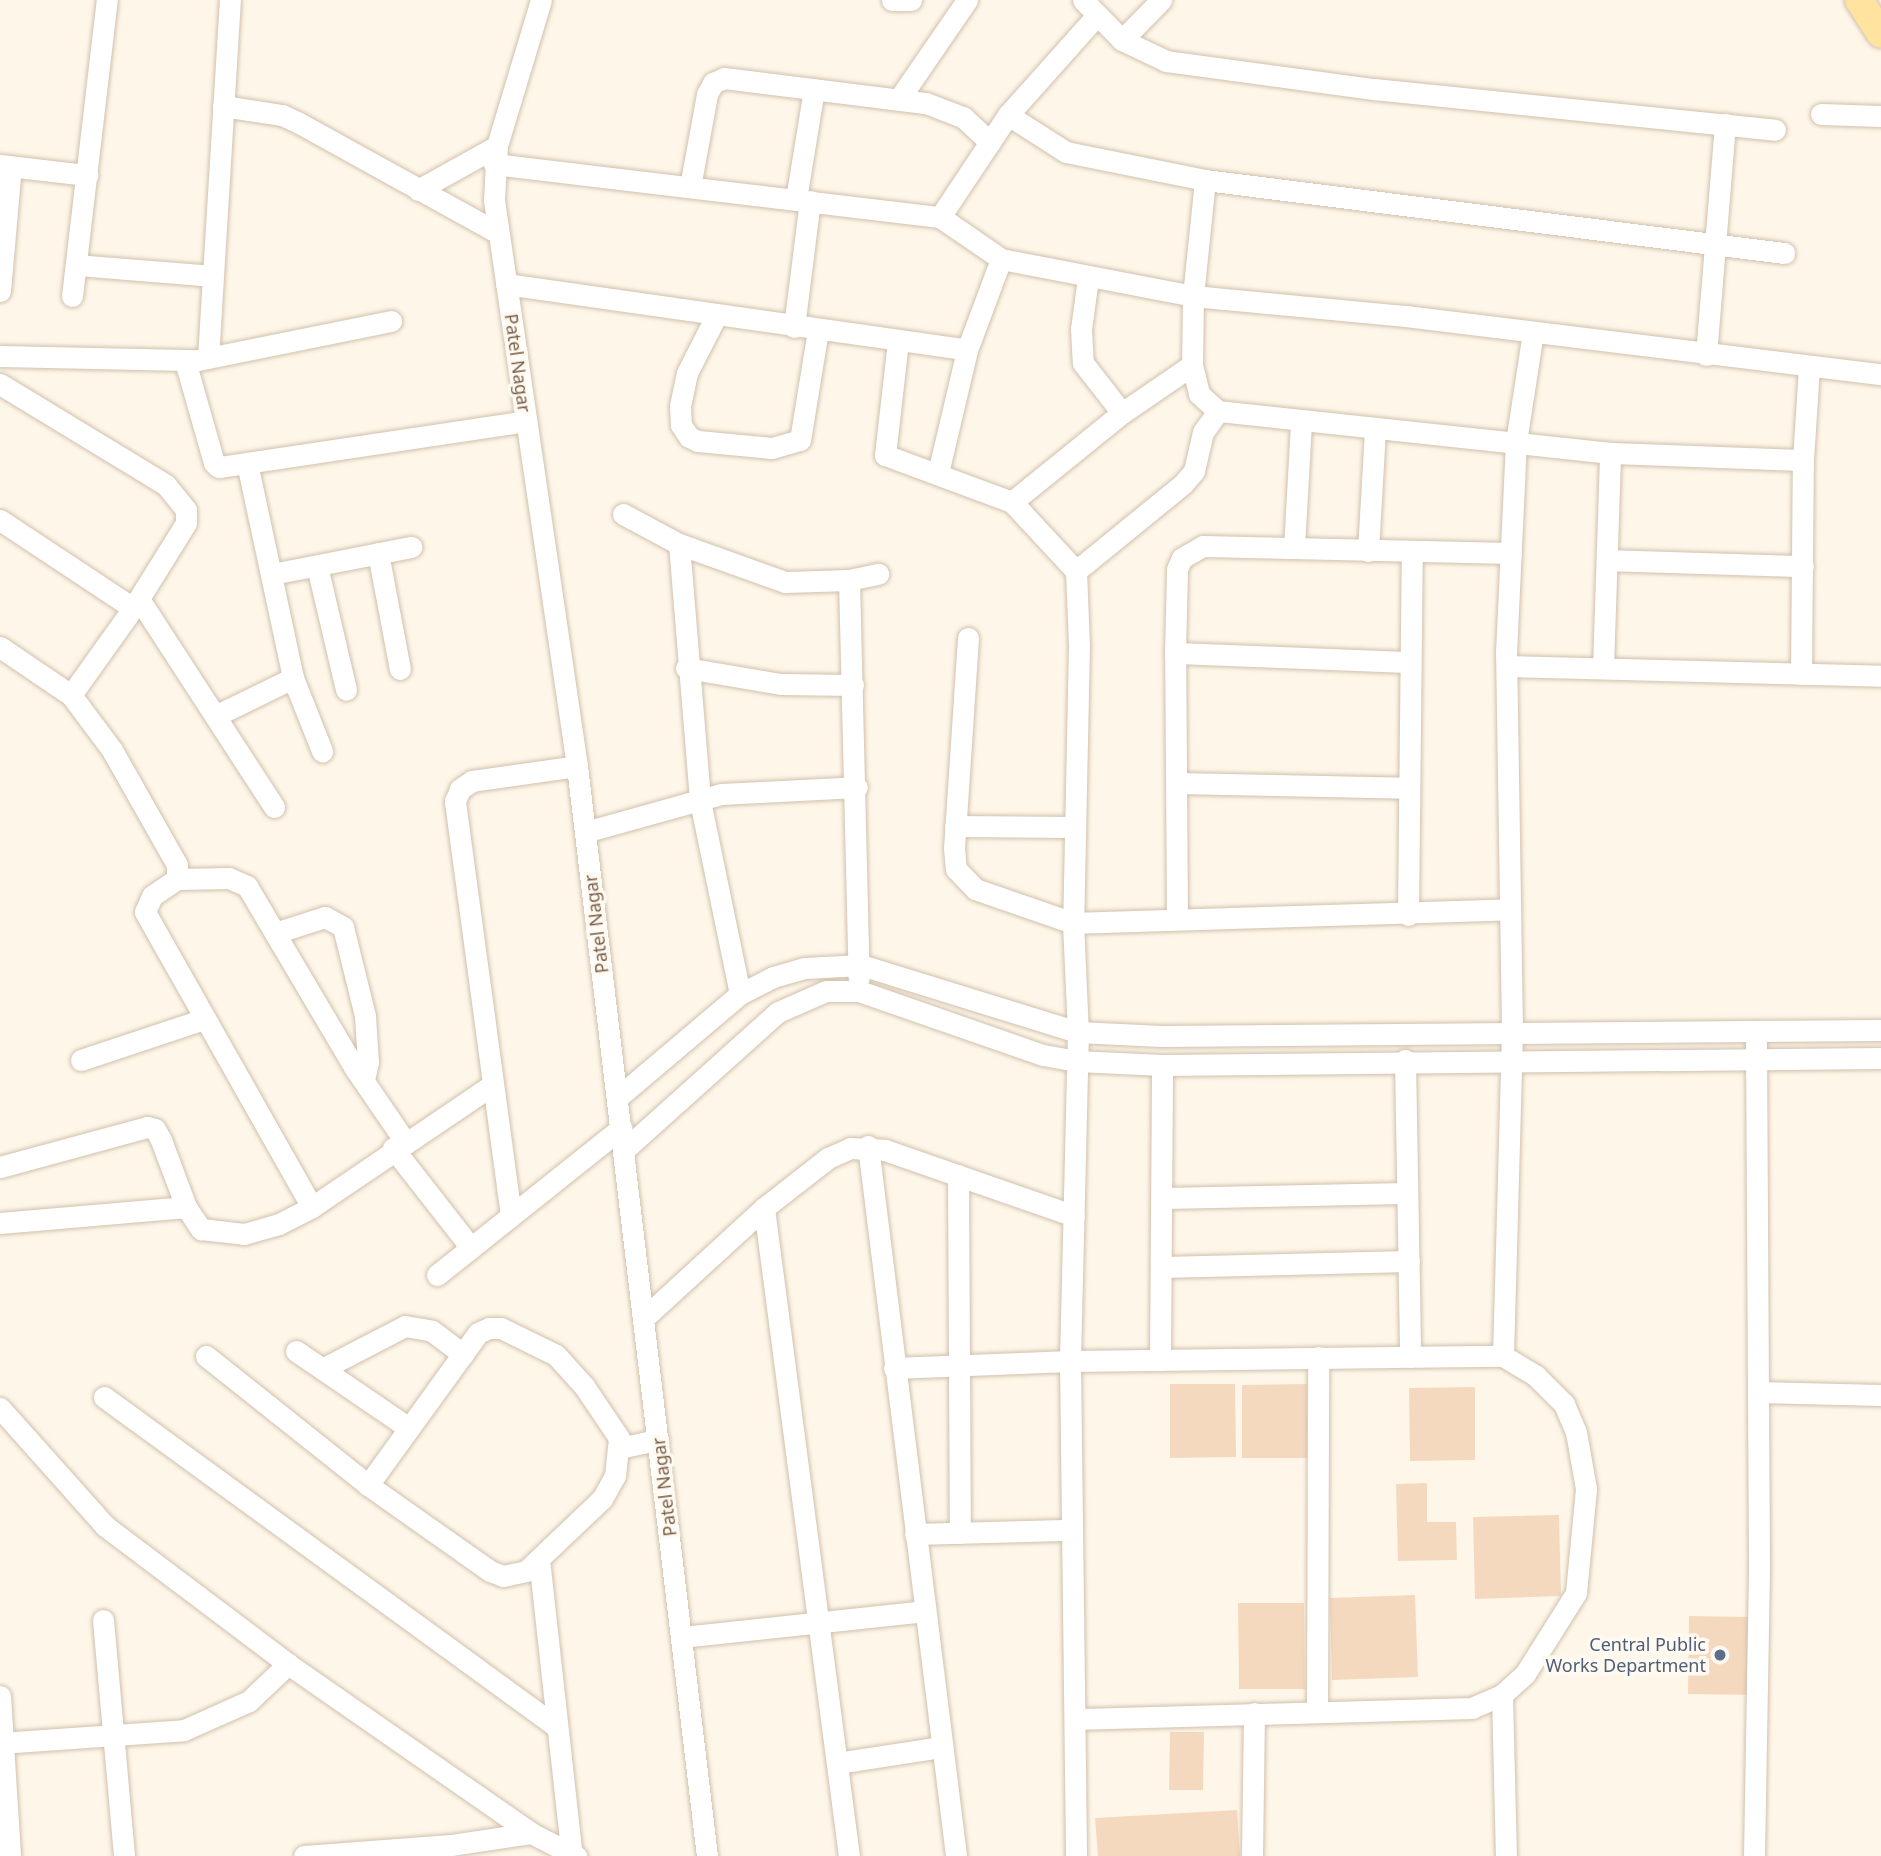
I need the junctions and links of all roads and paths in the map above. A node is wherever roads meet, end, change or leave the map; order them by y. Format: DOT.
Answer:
graph roads {
  1 [pos="107,0"];
  2 [pos="230,0"];
  3 [pos="541,0"];
  4 [pos="892,0"];
  5 [pos="911,0"];
  6 [pos="967,0"];
  7 [pos="1161,0"];
  8 [pos="1859,0"];
  9 [pos="1090,7"];
  10 [pos="1881,34"];
  11 [pos="1122,40"];
  12 [pos="814,89"];
  13 [pos="899,99"];
  14 [pos="223,106"];
  15 [pos="1821,114"];
  16 [pos="1008,115"];
  17 [pos="1881,116"];
  18 [pos="1725,124"];
  19 [pos="1775,130"];
  20 [pos="990,142"];
  21 [pos="496,155"];
  22 [pos="5,166"];
  23 [pos="87,175"];
  24 [pos="1205,180"];
  25 [pos="690,187"];
  26 [pos="418,190"];
  27 [pos="803,200"];
  28 [pos="940,217"];
  29 [pos="498,233"];
  30 [pos="1718,244"];
  31 [pos="1784,253"];
  32 [pos="1001,259"];
  33 [pos="76,265"];
  34 [pos="213,276"];
  35 [pos="1088,278"];
  36 [pos="506,284"];
  37 [pos="0,292"];
  38 [pos="72,296"];
  39 [pos="1193,296"];
  40 [pos="716,316"];
  41 [pos="390,321"];
  42 [pos="794,327"];
  43 [pos="818,330"];
  44 [pos="1533,332"];
  45 [pos="898,341"];
  46 [pos="967,351"];
  47 [pos="1706,355"];
  48 [pos="0,356"];
  49 [pos="208,358"];
  50 [pos="185,361"];
  51 [pos="1192,366"];
  52 [pos="1809,368"];
  53 [pos="1881,374"];
  54 [pos="0,384"];
  55 [pos="1218,411"];
  56 [pos="1122,413"];
  57 [pos="526,421"];
  58 [pos="1301,421"];
  59 [pos="1375,428"];
  60 [pos="1516,442"];
  61 [pos="1610,453"];
  62 [pos="1803,460"];
  63 [pos="247,463"];
  64 [pos="938,473"];
  65 [pos="1013,502"];
  66 [pos="623,514"];
  67 [pos="0,520"];
  68 [pos="679,544"];
  69 [pos="411,547"];
  70 [pos="1294,548"];
  71 [pos="1368,551"];
  72 [pos="1412,551"];
  73 [pos="378,553"];
  74 [pos="1511,553"];
  75 [pos="1607,560"];
  76 [pos="317,566"];
  77 [pos="1803,566"];
  78 [pos="1076,571"];
  79 [pos="272,574"];
  80 [pos="878,574"];
  81 [pos="849,580"];
  82 [pos="136,603"];
  83 [pos="968,638"];
  84 [pos="0,647"];
  85 [pos="1175,653"];
  86 [pos="1409,662"];
  87 [pos="1507,666"];
  88 [pos="686,668"];
  89 [pos="1602,668"];
  90 [pos="400,669"];
  91 [pos="1801,674"];
  92 [pos="1881,676"];
  93 [pos="293,678"];
  94 [pos="853,685"];
  95 [pos="346,690"];
  96 [pos="71,695"];
  97 [pos="215,716"];
  98 [pos="323,751"];
  99 [pos="577,766"];
  100 [pos="1176,783"];
  101 [pos="857,787"];
  102 [pos="1409,788"];
  103 [pos="700,801"];
  104 [pos="274,807"];
  105 [pos="956,826"];
  106 [pos="1075,827"];
  107 [pos="585,832"];
  108 [pos="177,879"];
  109 [pos="1510,909"];
  110 [pos="1408,915"];
  111 [pos="1177,917"];
  112 [pos="1073,923"];
  113 [pos="278,932"];
  114 [pos="860,965"];
  115 [pos="859,991"];
  116 [pos="740,994"];
  117 [pos="204,1018"];
  118 [pos="1756,1028"];
  119 [pos="1512,1030"];
  120 [pos="1881,1030"];
  121 [pos="1078,1032"];
  122 [pos="1756,1057"];
  123 [pos="1881,1058"];
  124 [pos="81,1060"];
  125 [pos="1405,1060"];
  126 [pos="1077,1061"];
  127 [pos="1511,1061"];
  128 [pos="1162,1065"];
  129 [pos="364,1079"];
  130 [pos="491,1086"];
  131 [pos="617,1098"];
  132 [pos="621,1128"];
  133 [pos="399,1144"];
  134 [pos="869,1146"];
  135 [pos="624,1150"];
  136 [pos="0,1167"];
  137 [pos="958,1175"];
  138 [pos="1406,1194"];
  139 [pos="1163,1198"];
  140 [pos="186,1207"];
  141 [pos="312,1207"];
  142 [pos="764,1208"];
  143 [pos="511,1216"];
  144 [pos="1074,1216"];
  145 [pos="0,1223"];
  146 [pos="471,1248"];
  147 [pos="1409,1261"];
  148 [pos="1161,1267"];
  149 [pos="437,1275"];
  150 [pos="644,1318"];
  151 [pos="296,1351"];
  152 [pos="463,1354"];
  153 [pos="206,1356"];
  154 [pos="1503,1356"];
  155 [pos="1318,1357"];
  156 [pos="1410,1357"];
  157 [pos="1070,1360"];
  158 [pos="1160,1360"];
  159 [pos="957,1365"];
  160 [pos="894,1368"];
  161 [pos="322,1369"];
  162 [pos="1758,1392"];
  163 [pos="1881,1395"];
  164 [pos="104,1397"];
  165 [pos="0,1408"];
  166 [pos="410,1428"];
  167 [pos="658,1440"];
  168 [pos="619,1448"];
  169 [pos="368,1485"];
  170 [pos="1072,1530"];
  171 [pos="960,1533"];
  172 [pos="915,1534"];
  173 [pos="538,1559"];
  174 [pos="925,1611"];
  175 [pos="103,1620"];
  176 [pos="818,1622"];
  177 [pos="682,1637"];
  178 [pos="288,1664"];
  179 [pos="1502,1695"];
  180 [pos="0,1696"];
  181 [pos="1317,1712"];
  182 [pos="1254,1713"];
  183 [pos="1074,1719"];
  184 [pos="557,1727"];
  185 [pos="113,1735"];
  186 [pos="1,1743"];
  187 [pos="942,1747"];
  188 [pos="837,1763"];
  189 [pos="531,1833"];
  190 [pos="451,1851"];
  191 [pos="573,1855"];
  192 [pos="10,1856"];
  193 [pos="124,1856"];
  194 [pos="304,1856"];
  195 [pos="708,1856"];
  196 [pos="849,1856"];
  197 [pos="956,1856"];
  198 [pos="1076,1856"];
  199 [pos="1252,1856"];
  200 [pos="1506,1856"];
  201 [pos="1754,1856"];
  1 -- 23 [label="street"];
  2 -- 14 [label="street"];
  3 -- 21 [label="street, Patel Nagar"];
  4 -- 5 [label="street"];
  6 -- 13 [label="street"];
  7 -- 11 [label="street"];
  8 -- 10 [label="main road"];
  9 -- 11 [label="street"];
  9 -- 16 [label="street"];
  11 -- 18 [label="street"];
  12 -- 13 [label="street"];
  12 -- 25 [label="street"];
  12 -- 27 [label="street"];
  13 -- 20 [label="street"];
  14 -- 26 [label="street"];
  14 -- 34 [label="street"];
  15 -- 17 [label="street"];
  16 -- 20 [label="street"];
  16 -- 24 [label="street"];
  18 -- 19 [label="street"];
  18 -- 30 [label="street"];
  20 -- 28 [label="street"];
  21 -- 25 [label="street"];
  21 -- 26 [label="street"];
  21 -- 29 [label="street, Patel Nagar"];
  22 -- 23 [label="street"];
  22 -- 37 [label="street"];
  23 -- 33 [label="street"];
  24 -- 30 [label="street"];
  24 -- 39 [label="street"];
  25 -- 27 [label="street"];
  26 -- 29 [label="street"];
  27 -- 28 [label="street"];
  27 -- 42 [label="street"];
  28 -- 32 [label="street"];
  29 -- 36 [label="street, Patel Nagar"];
  30 -- 31 [label="street"];
  30 -- 47 [label="street"];
  32 -- 35 [label="street"];
  32 -- 46 [label="street"];
  33 -- 34 [label="street"];
  33 -- 38 [label="street"];
  34 -- 49 [label="street"];
  35 -- 39 [label="street"];
  35 -- 56 [label="street"];
  36 -- 40 [label="street"];
  36 -- 57 [label="street, Patel Nagar"];
  39 -- 44 [label="street"];
  39 -- 51 [label="street"];
  40 -- 42 [label="street"];
  40 -- 43 [label="street"];
  41 -- 49 [label="street"];
  42 -- 43 [label="street"];
  43 -- 45 [label="street"];
  44 -- 47 [label="street"];
  44 -- 60 [label="street"];
  45 -- 46 [label="street"];
  45 -- 64 [label="street"];
  46 -- 64 [label="street"];
  47 -- 52 [label="street"];
  48 -- 50 [label="street"];
  49 -- 50 [label="street"];
  50 -- 63 [label="street"];
  51 -- 55 [label="street"];
  51 -- 56 [label="street"];
  52 -- 53 [label="street"];
  52 -- 62 [label="street"];
  54 -- 82 [label="street"];
  55 -- 58 [label="street"];
  55 -- 78 [label="street"];
  56 -- 65 [label="street"];
  57 -- 63 [label="street"];
  57 -- 99 [label="street, Patel Nagar"];
  58 -- 59 [label="street"];
  58 -- 70 [label="street"];
  59 -- 60 [label="street"];
  59 -- 71 [label="street"];
  60 -- 61 [label="street"];
  60 -- 74 [label="street"];
  61 -- 62 [label="street"];
  61 -- 75 [label="street"];
  62 -- 77 [label="street"];
  63 -- 79 [label="street"];
  64 -- 65 [label="street"];
  65 -- 78 [label="street"];
  66 -- 68 [label="street"];
  67 -- 82 [label="street"];
  68 -- 81 [label="street"];
  68 -- 88 [label="street"];
  69 -- 73 [label="street"];
  70 -- 71 [label="street"];
  70 -- 85 [label="street"];
  71 -- 72 [label="street"];
  72 -- 74 [label="street"];
  72 -- 86 [label="street"];
  73 -- 76 [label="street"];
  73 -- 90 [label="street"];
  74 -- 87 [label="street"];
  75 -- 77 [label="street"];
  75 -- 89 [label="street"];
  76 -- 79 [label="street"];
  76 -- 95 [label="street"];
  77 -- 91 [label="street"];
  78 -- 106 [label="street"];
  79 -- 93 [label="street"];
  80 -- 81 [label="street"];
  81 -- 94 [label="street"];
  82 -- 96 [label="street"];
  82 -- 97 [label="street"];
  83 -- 105 [label="street"];
  84 -- 96 [label="street"];
  85 -- 86 [label="street"];
  85 -- 100 [label="street"];
  86 -- 102 [label="street"];
  87 -- 89 [label="street"];
  87 -- 109 [label="street"];
  88 -- 94 [label="street"];
  88 -- 103 [label="street"];
  89 -- 91 [label="street"];
  91 -- 92 [label="street"];
  93 -- 97 [label="street"];
  93 -- 98 [label="street"];
  94 -- 101 [label="street"];
  96 -- 108 [label="street"];
  97 -- 104 [label="street"];
  99 -- 107 [label="street, Patel Nagar"];
  99 -- 130 [label="street"];
  100 -- 102 [label="street"];
  100 -- 111 [label="street"];
  101 -- 103 [label="street"];
  101 -- 114 [label="street"];
  102 -- 110 [label="street"];
  103 -- 107 [label="street"];
  103 -- 116 [label="street"];
  105 -- 106 [label="street"];
  105 -- 112 [label="street"];
  106 -- 112 [label="street"];
  107 -- 131 [label="street, Patel Nagar"];
  108 -- 113 [label="street"];
  108 -- 117 [label="street"];
  109 -- 110 [label="street"];
  109 -- 119 [label="street"];
  110 -- 111 [label="street"];
  111 -- 112 [label="street"];
  112 -- 121 [label="street"];
  113 -- 129 [label="street"];
  113 -- 129 [label="street"];
  114 -- 115 [label="street"];
  114 -- 116 [label="street"];
  114 -- 121 [label="street"];
  115 -- 126 [label="street"];
  115 -- 135 [label="street"];
  116 -- 131 [label="street"];
  117 -- 124 [label="street"];
  117 -- 141 [label="street"];
  118 -- 119 [label="street"];
  118 -- 120 [label="street"];
  118 -- 122 [label="street"];
  119 -- 121 [label="street"];
  119 -- 127 [label="street"];
  121 -- 126 [label="street"];
  122 -- 123 [label="street"];
  122 -- 127 [label="street"];
  122 -- 162 [label="street"];
  125 -- 127 [label="street"];
  125 -- 128 [label="street"];
  125 -- 138 [label="street"];
  126 -- 128 [label="street"];
  126 -- 144 [label="street"];
  127 -- 154 [label="street"];
  128 -- 139 [label="street"];
  129 -- 133 [label="street"];
  130 -- 133 [label="street"];
  130 -- 143 [label="street"];
  131 -- 132 [label="street, Patel Nagar"];
  132 -- 135 [label="street, Patel Nagar"];
  132 -- 143 [label="street"];
  133 -- 141 [label="street"];
  133 -- 146 [label="street"];
  134 -- 137 [label="street"];
  134 -- 142 [label="street"];
  134 -- 160 [label="street"];
  135 -- 150 [label="street, Patel Nagar"];
  136 -- 140 [label="street"];
  137 -- 144 [label="street"];
  137 -- 159 [label="street"];
  138 -- 139 [label="street"];
  138 -- 147 [label="street"];
  139 -- 148 [label="street"];
  140 -- 141 [label="street"];
  140 -- 145 [label="street"];
  142 -- 150 [label="street"];
  142 -- 176 [label="street"];
  143 -- 146 [label="street"];
  144 -- 157 [label="street"];
  146 -- 149 [label="street"];
  147 -- 148 [label="street"];
  147 -- 156 [label="street"];
  148 -- 158 [label="street"];
  150 -- 167 [label="street, Patel Nagar"];
  151 -- 161 [label="street"];
  152 -- 161 [label="street"];
  152 -- 166 [label="street"];
  152 -- 168 [label="street"];
  153 -- 169 [label="street"];
  154 -- 156 [label="street"];
  154 -- 179 [label="street"];
  155 -- 156 [label="street"];
  155 -- 158 [label="street"];
  155 -- 181 [label="street"];
  157 -- 158 [label="street"];
  157 -- 159 [label="street"];
  157 -- 170 [label="street"];
  159 -- 160 [label="street"];
  159 -- 171 [label="street"];
  160 -- 172 [label="street"];
  161 -- 166 [label="street"];
  162 -- 163 [label="street"];
  162 -- 201 [label="street"];
  164 -- 184 [label="street"];
  165 -- 178 [label="street"];
  166 -- 169 [label="street"];
  167 -- 168 [label="street"];
  167 -- 177 [label="street, Patel Nagar"];
  168 -- 173 [label="street"];
  169 -- 173 [label="street"];
  170 -- 171 [label="street"];
  170 -- 183 [label="street"];
  171 -- 172 [label="street"];
  172 -- 174 [label="street"];
  173 -- 184 [label="street"];
  174 -- 176 [label="street"];
  174 -- 187 [label="street"];
  175 -- 185 [label="street"];
  176 -- 177 [label="street"];
  176 -- 188 [label="street"];
  177 -- 195 [label="street, Patel Nagar"];
  178 -- 185 [label="street"];
  178 -- 189 [label="street"];
  179 -- 181 [label="street"];
  179 -- 200 [label="street"];
  180 -- 186 [label="street"];
  181 -- 182 [label="street"];
  182 -- 183 [label="street"];
  182 -- 199 [label="street"];
  183 -- 198 [label="street"];
  184 -- 191 [label="street"];
  185 -- 186 [label="street"];
  185 -- 193 [label="street"];
  186 -- 192 [label="street"];
  187 -- 188 [label="street"];
  187 -- 197 [label="street"];
  188 -- 196 [label="street"];
  189 -- 190 [label="street"];
  189 -- 191 [label="street"];
  190 -- 194 [label="street"];
}
